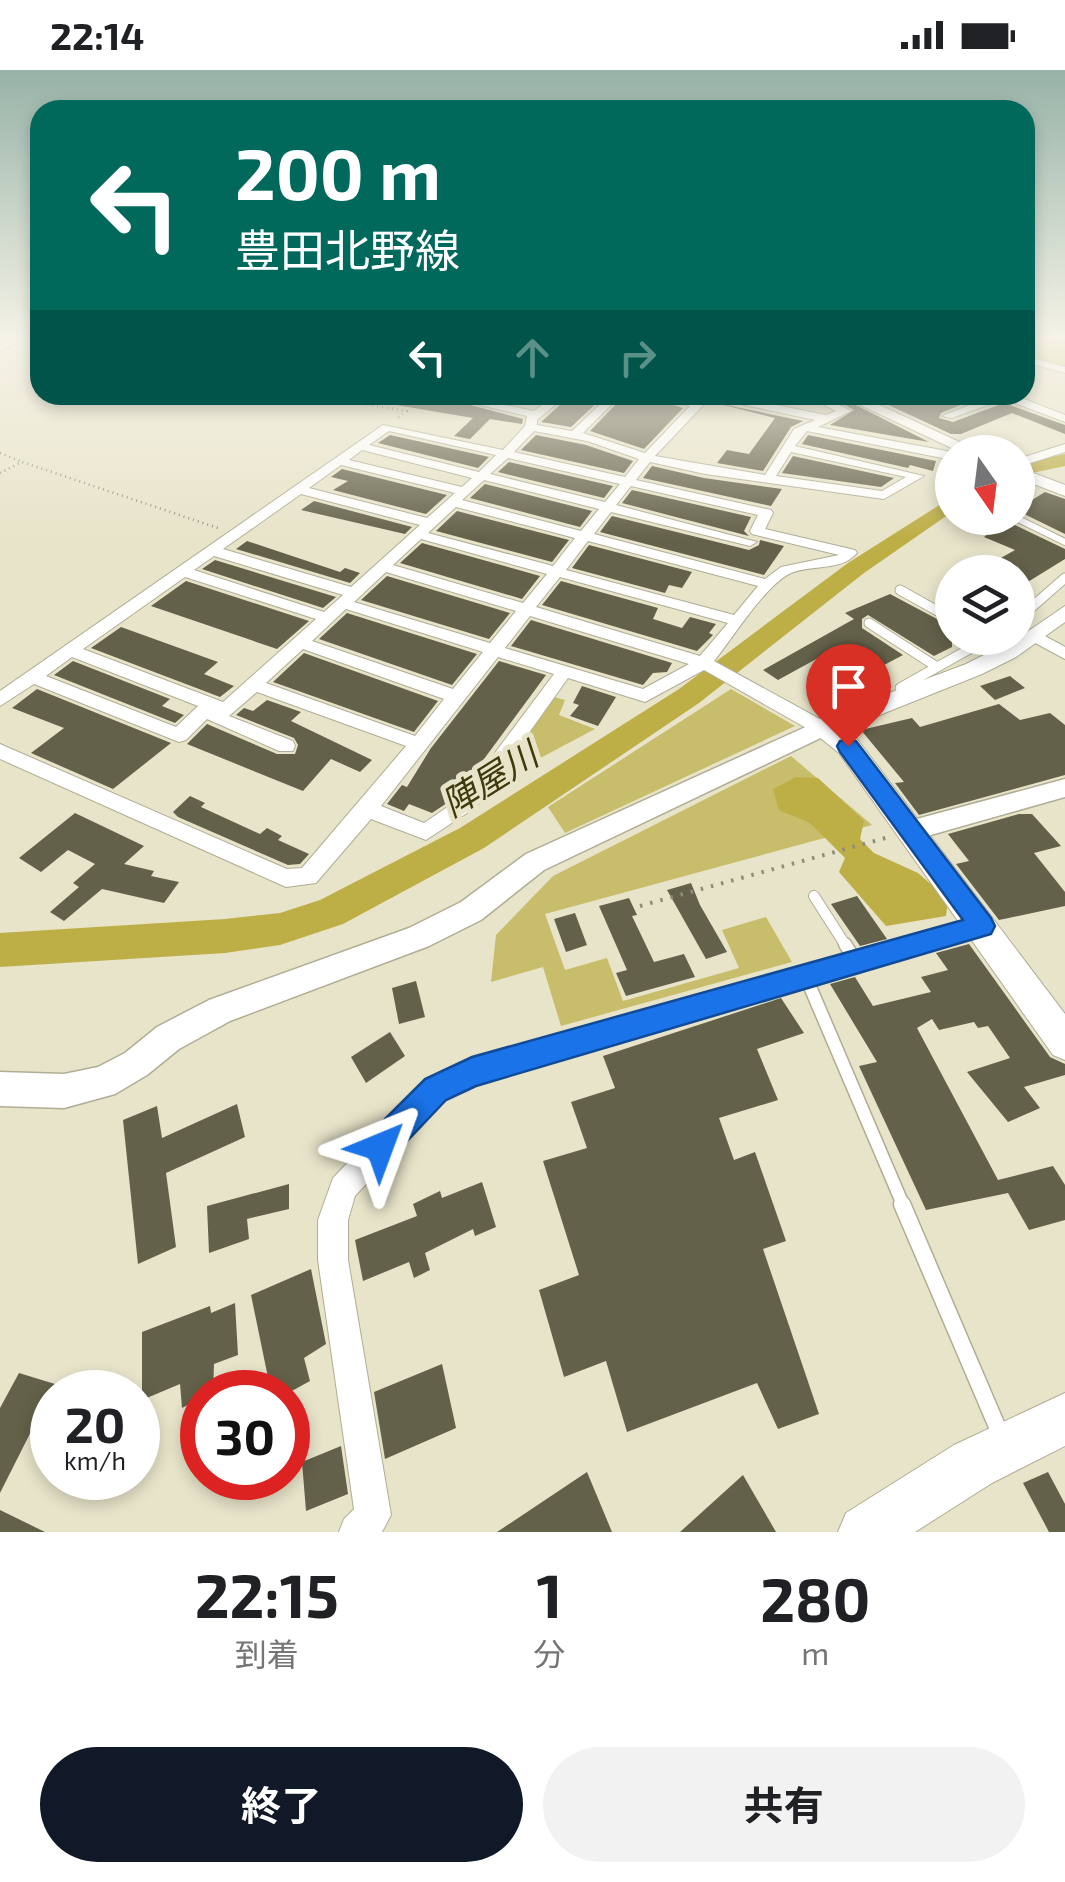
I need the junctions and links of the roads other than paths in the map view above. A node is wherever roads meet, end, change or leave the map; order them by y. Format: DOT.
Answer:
graph roads {
  1 [pos="477,405"];
  2 [pos="549,405"];
  3 [pos="606,405"];
  4 [pos="698,405"];
  5 [pos="747,405"];
  6 [pos="832,405"];
  7 [pos="868,405"];
  8 [pos="978,405"];
  9 [pos="1031,405"];
  10 [pos="948,416"];
  11 [pos="826,418"];
  12 [pos="1065,418"];
  13 [pos="534,421"];
  14 [pos="802,427"];
  15 [pos="916,427"];
  16 [pos="575,435"];
  17 [pos="935,435"];
  18 [pos="874,441"];
  19 [pos="359,446"];
  20 [pos="787,448"];
  21 [pos="1065,448"];
  22 [pos="935,453"];
  23 [pos="506,454"];
  24 [pos="648,458"];
  25 [pos="1035,458"];
  26 [pos="339,461"];
  27 [pos="480,476"];
  28 [pos="768,479"];
  29 [pos="1035,479"];
  30 [pos="628,482"];
  31 [pos="299,489"];
  32 [pos="1065,491"];
  33 [pos="458,496"];
  34 [pos="608,507"];
  35 [pos="1035,527"];
  36 [pos="423,529"];
  37 [pos="584,537"];
  38 [pos="754,537"];
  39 [pos="1065,542"];
  40 [pos="213,550"];
  41 [pos="382,566"];
  42 [pos="183,572"];
  43 [pos="556,572"];
  44 [pos="731,572"];
  45 [pos="1065,578"];
  46 [pos="768,584"];
  47 [pos="900,590"];
  48 [pos="347,598"];
  49 [pos="526,609"];
  50 [pos="935,610"];
  51 [pos="1065,612"];
  52 [pos="1035,614"];
  53 [pos="326,618"];
  54 [pos="738,621"];
  55 [pos="1035,622"];
  56 [pos="869,623"];
  57 [pos="1035,633"];
  58 [pos="299,642"];
  59 [pos="70,650"];
  60 [pos="494,650"];
  61 [pos="1065,654"];
  62 [pos="959,655"];
  63 [pos="991,655"];
  64 [pos="710,665"];
  65 [pos="938,667"];
  66 [pos="564,672"];
  67 [pos="32,676"];
  68 [pos="255,685"];
  69 [pos="906,697"];
  70 [pos="456,698"];
  71 [pos="0,700"];
  72 [pos="218,708"];
  73 [pos="821,728"];
  74 [pos="419,744"];
  75 [pos="286,746"];
  76 [pos="0,752"];
  77 [pos="1065,788"];
  78 [pos="367,809"];
  79 [pos="913,830"];
  80 [pos="814,896"];
  81 [pos="982,926"];
  82 [pos="855,960"];
  83 [pos="805,975"];
  84 [pos="1065,1043"];
  85 [pos="0,1089"];
  86 [pos="1065,1419"];
  87 [pos="1006,1448"];
  88 [pos="356,1532"];
  89 [pos="865,1532"];
  1 -- 13 [label="street"];
  2 -- 13 [label="street"];
  3 -- 16 [label="street"];
  4 -- 24 [label="street"];
  5 -- 11 [label="street"];
  6 -- 11 [label="street"];
  7 -- 15 [label="main road"];
  8 -- 10 [label="street"];
  9 -- 12 [label="street"];
  11 -- 14 [label="street"];
  13 -- 16 [label="street"];
  13 -- 23 [label="street"];
  14 -- 18 [label="street"];
  14 -- 20 [label="street"];
  15 -- 17 [label="main road"];
  15 -- 18 [label="street"];
  16 -- 24 [label="street"];
  18 -- 22 [label="street"];
  19 -- 23 [label="street"];
  19 -- 26 [label="street"];
  19 -- 27 [label="street"];
  20 -- 28 [label="street"];
  20 -- 28 [label="street"];
  21 -- 25 [label="street"];
  23 -- 27 [label="street"];
  23 -- 30 [label="street"];
  24 -- 28 [label="street"];
  24 -- 30 [label="street"];
  26 -- 31 [label="street"];
  26 -- 33 [label="street"];
  27 -- 33 [label="street"];
  27 -- 34 [label="street"];
  29 -- 32 [label="main road"];
  30 -- 34 [label="street"];
  30 -- 38 [label="street"];
  31 -- 36 [label="street"];
  31 -- 40 [label="street"];
  33 -- 36 [label="street"];
  33 -- 37 [label="street"];
  34 -- 37 [label="street"];
  34 -- 38 [label="street"];
  35 -- 39 [label="lane"];
  36 -- 41 [label="street"];
  36 -- 43 [label="street"];
  37 -- 43 [label="street"];
  37 -- 44 [label="street"];
  38 -- 44 [label="street"];
  38 -- 46 [label="street"];
  40 -- 42 [label="street"];
  40 -- 48 [label="street"];
  41 -- 48 [label="street"];
  41 -- 49 [label="street"];
  42 -- 53 [label="street"];
  42 -- 59 [label="street"];
  43 -- 49 [label="street"];
  43 -- 54 [label="street"];
  44 -- 46 [label="street"];
  45 -- 52 [label="lane"];
  46 -- 54 [label="street"];
  47 -- 50 [label="lane"];
  48 -- 53 [label="street"];
  48 -- 60 [label="street"];
  49 -- 60 [label="street"];
  49 -- 64 [label="street"];
  51 -- 55 [label="main road"];
  53 -- 58 [label="street"];
  54 -- 64 [label="street"];
  56 -- 65 [label="lane"];
  57 -- 61 [label="street"];
  58 -- 68 [label="street"];
  58 -- 70 [label="street"];
  59 -- 67 [label="street"];
  59 -- 72 [label="street"];
  60 -- 66 [label="street"];
  60 -- 70 [label="street"];
  62 -- 65 [label="lane"];
  63 -- 69 [label="main road"];
  64 -- 66 [label="street"];
  64 -- 73 [label="street"];
  65 -- 69 [label="lane"];
  66 -- 78 [label="street"];
  67 -- 71 [label="street"];
  67 -- 72 [label="street"];
  68 -- 72 [label="street"];
  68 -- 74 [label="street"];
  69 -- 73 [label="main road"];
  70 -- 74 [label="street"];
  72 -- 75 [label="street"];
  73 -- 79 [label="main road"];
  73 -- 85 [label="street"];
  74 -- 78 [label="street"];
  76 -- 78 [label="street"];
  77 -- 79 [label="street"];
  79 -- 81 [label="main road"];
  80 -- 82 [label="lane"];
  81 -- 82 [label="street"];
  81 -- 84 [label="main road"];
  82 -- 83 [label="street"];
  83 -- 87 [label="lane"];
  83 -- 88 [label="street"];
  86 -- 87 [label="main road"];
  87 -- 89 [label="main road"];
}
